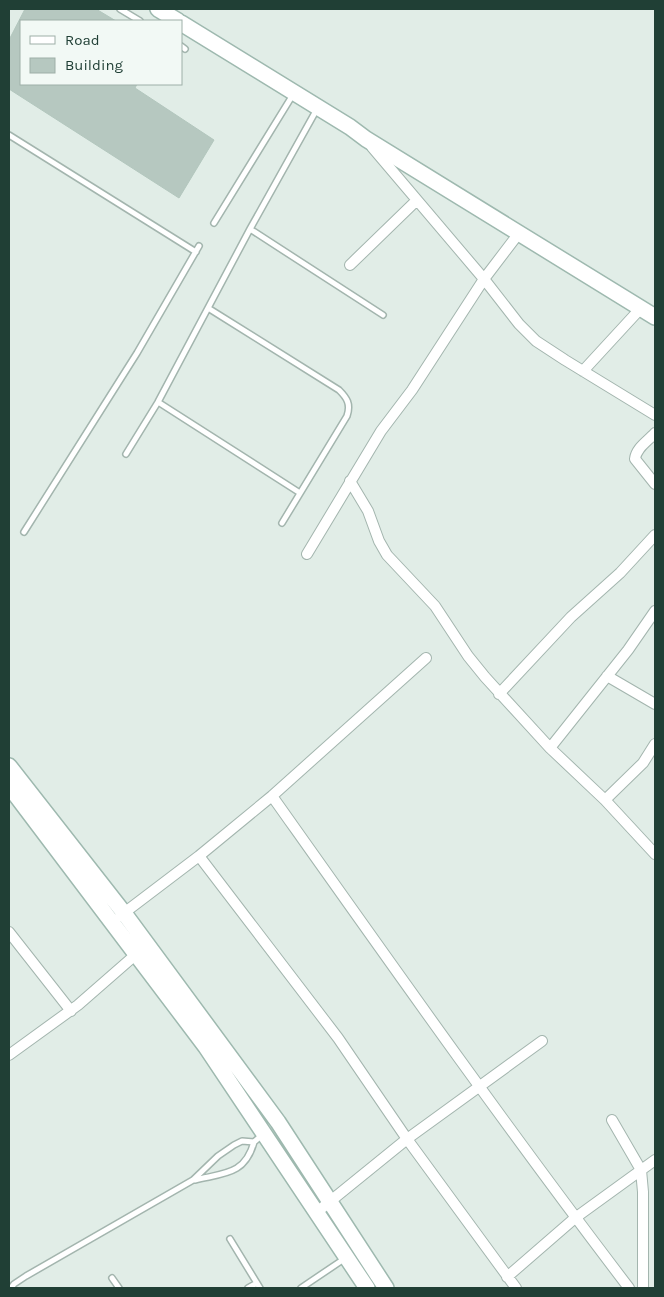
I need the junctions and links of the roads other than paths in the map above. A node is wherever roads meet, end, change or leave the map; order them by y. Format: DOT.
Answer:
graph roads {
  1 [pos="120,9"];
  2 [pos="158,9"];
  3 [pos="138,20"];
  4 [pos="177,20"];
  5 [pos="182,23"];
  6 [pos="294,93"];
  7 [pos="317,107"];
  8 [pos="9,135"];
  9 [pos="366,139"];
  10 [pos="417,200"];
  11 [pos="214,223"];
  12 [pos="250,229"];
  13 [pos="520,233"];
  14 [pos="199,246"];
  15 [pos="196,252"];
  16 [pos="350,264"];
  17 [pos="484,279"];
  18 [pos="208,308"];
  19 [pos="642,308"];
  20 [pos="383,315"];
  21 [pos="655,316"];
  22 [pos="583,371"];
  23 [pos="158,402"];
  24 [pos="655,415"];
  25 [pos="655,433"];
  26 [pos="126,454"];
  27 [pos="350,481"];
  28 [pos="655,484"];
  29 [pos="300,494"];
  30 [pos="282,523"];
  31 [pos="24,532"];
  32 [pos="655,535"];
  33 [pos="307,554"];
  34 [pos="655,611"];
  35 [pos="426,658"];
  36 [pos="607,676"];
  37 [pos="499,694"];
  38 [pos="655,704"];
  39 [pos="655,744"];
  40 [pos="550,748"];
  41 [pos="9,766"];
  42 [pos="9,786"];
  43 [pos="272,796"];
  44 [pos="605,800"];
  45 [pos="655,854"];
  46 [pos="198,856"];
  47 [pos="124,913"];
  48 [pos="112,923"];
  49 [pos="9,932"];
  50 [pos="148,944"];
  51 [pos="136,955"];
  52 [pos="71,1011"];
  53 [pos="542,1041"];
  54 [pos="9,1055"];
  55 [pos="480,1086"];
  56 [pos="612,1120"];
  57 [pos="259,1138"];
  58 [pos="407,1139"];
  59 [pos="655,1160"];
  60 [pos="641,1170"];
  61 [pos="193,1180"];
  62 [pos="330,1201"];
  63 [pos="317,1212"];
  64 [pos="575,1218"];
  65 [pos="230,1239"];
  66 [pos="347,1257"];
  67 [pos="507,1276"];
  68 [pos="112,1278"];
  69 [pos="258,1286"];
  70 [pos="12,1288"];
  71 [pos="119,1288"];
  72 [pos="248,1288"];
  73 [pos="301,1288"];
  74 [pos="367,1288"];
  75 [pos="386,1288"];
  76 [pos="516,1288"];
  77 [pos="629,1288"];
  78 [pos="643,1288"];
  1 -- 3 [label="lane"];
  2 -- 4 [label="street"];
  5 -- 6 [label="street"];
  6 -- 7 [label="street"];
  6 -- 11 [label="lane"];
  7 -- 9 [label="street"];
  7 -- 12 [label="lane"];
  8 -- 15 [label="lane"];
  9 -- 10 [label="street"];
  9 -- 13 [label="street"];
  10 -- 16 [label="street"];
  10 -- 17 [label="street"];
  12 -- 18 [label="lane"];
  12 -- 20 [label="lane"];
  13 -- 17 [label="street"];
  13 -- 19 [label="street"];
  14 -- 15 [label="lane"];
  15 -- 31 [label="lane"];
  17 -- 22 [label="street"];
  17 -- 27 [label="street"];
  18 -- 23 [label="lane"];
  18 -- 29 [label="lane"];
  19 -- 21 [label="street"];
  19 -- 22 [label="street"];
  22 -- 24 [label="street"];
  23 -- 26 [label="lane"];
  23 -- 29 [label="lane"];
  25 -- 28 [label="street"];
  27 -- 33 [label="street"];
  27 -- 37 [label="street"];
  29 -- 30 [label="lane"];
  32 -- 37 [label="street"];
  34 -- 36 [label="street"];
  35 -- 43 [label="street"];
  36 -- 38 [label="street"];
  36 -- 40 [label="street"];
  37 -- 40 [label="street"];
  39 -- 44 [label="street"];
  40 -- 44 [label="street"];
  41 -- 47 [label="street"];
  42 -- 48 [label="street"];
  43 -- 46 [label="street"];
  43 -- 55 [label="street"];
  44 -- 45 [label="street"];
  46 -- 47 [label="street"];
  46 -- 58 [label="street"];
  47 -- 48 [label="street"];
  47 -- 50 [label="street"];
  48 -- 51 [label="street"];
  49 -- 52 [label="street"];
  50 -- 51 [label="street"];
  50 -- 62 [label="street"];
  51 -- 52 [label="street"];
  51 -- 57 [label="street"];
  52 -- 54 [label="street"];
  53 -- 55 [label="street"];
  55 -- 58 [label="street"];
  55 -- 64 [label="street"];
  56 -- 60 [label="street"];
  57 -- 61 [label="lane"];
  57 -- 61 [label="lane"];
  57 -- 63 [label="street"];
  58 -- 62 [label="street"];
  58 -- 67 [label="street"];
  59 -- 60 [label="street"];
  60 -- 64 [label="street"];
  60 -- 78 [label="street"];
  61 -- 70 [label="lane"];
  62 -- 63 [label="street"];
  62 -- 75 [label="street"];
  63 -- 66 [label="street"];
  64 -- 67 [label="street"];
  64 -- 77 [label="street"];
  65 -- 69 [label="lane"];
  66 -- 73 [label="lane"];
  66 -- 74 [label="street"];
  67 -- 76 [label="street"];
  68 -- 71 [label="lane"];
  69 -- 72 [label="lane"];
}
